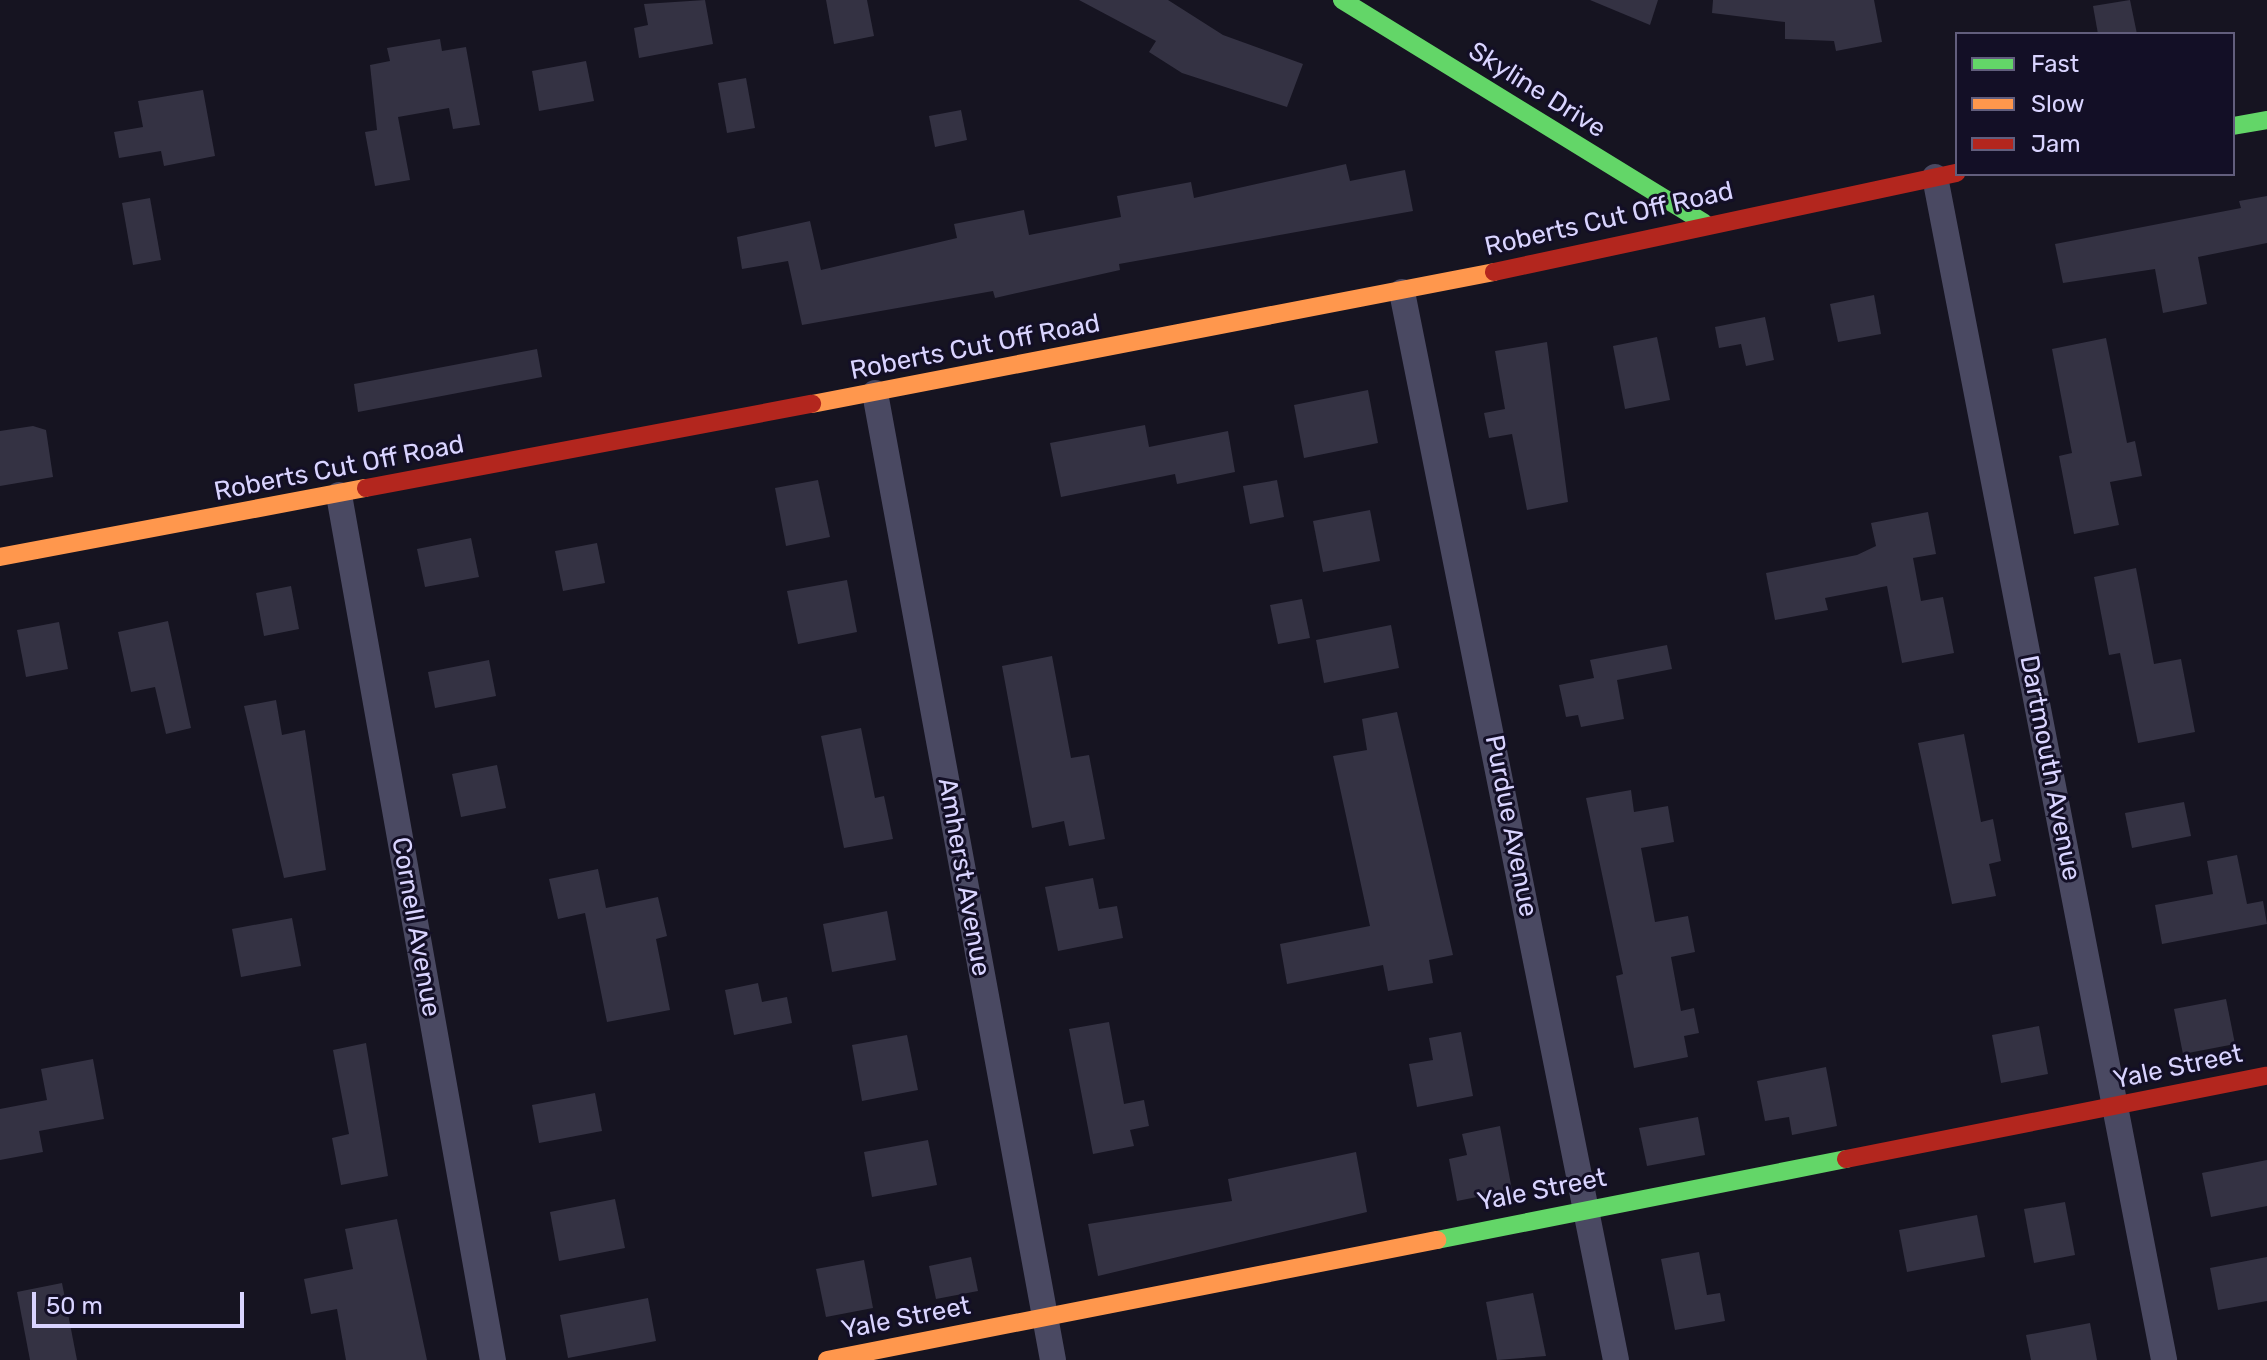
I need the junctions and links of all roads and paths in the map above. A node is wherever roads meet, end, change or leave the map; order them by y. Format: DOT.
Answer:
graph roads {
  1 [pos="1342,0"];
  2 [pos="2267,120"];
  3 [pos="2235,126"];
  4 [pos="1946,175"];
  5 [pos="1704,223"];
  6 [pos="1402,292"];
  7 [pos="875,393"];
  8 [pos="339,495"];
  9 [pos="0,557"];
  10 [pos="2267,1076"];
  11 [pos="2116,1107"];
  12 [pos="1586,1207"];
  13 [pos="1045,1317"];
  14 [pos="493,1360"];
  15 [pos="827,1360"];
  16 [pos="1053,1360"];
  17 [pos="1616,1360"];
  18 [pos="2164,1360"];
  1 -- 5 [label="street, Skyline Drive"];
  2 -- 3 [label="street"];
  4 -- 5 [label="street, Roberts Cut Off Road"];
  4 -- 11 [label="street, Dartmouth Avenue"];
  5 -- 6 [label="street, Roberts Cut Off Road"];
  6 -- 7 [label="street, Roberts Cut Off Road"];
  6 -- 12 [label="street, Purdue Avenue"];
  7 -- 8 [label="street, Roberts Cut Off Road"];
  7 -- 13 [label="street, Amherst Avenue"];
  8 -- 9 [label="street, Roberts Cut Off Road"];
  8 -- 14 [label="street, Cornell Avenue"];
  10 -- 11 [label="street, Yale Street"];
  11 -- 12 [label="street, Yale Street"];
  11 -- 18 [label="street, Dartmouth Avenue"];
  12 -- 13 [label="street, Yale Street"];
  12 -- 17 [label="street, Purdue Avenue"];
  13 -- 15 [label="street, Yale Street"];
  13 -- 16 [label="street, Amherst Avenue"];
}
